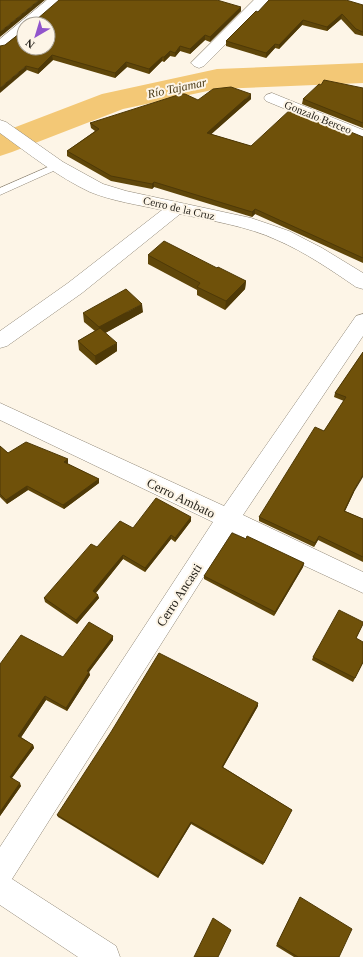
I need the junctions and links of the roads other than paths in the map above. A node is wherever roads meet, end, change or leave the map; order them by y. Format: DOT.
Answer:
graph roads {
  1 [pos="56,0"];
  2 [pos="262,0"];
  3 [pos="349,0"];
  4 [pos="363,4"];
  5 [pos="37,16"];
  6 [pos="16,33"];
  7 [pos="0,46"];
  8 [pos="199,62"];
  9 [pos="272,98"];
  10 [pos="0,125"];
  11 [pos="363,136"];
  12 [pos="57,166"];
  13 [pos="0,192"];
  14 [pos="176,208"];
  15 [pos="363,282"];
  16 [pos="363,321"];
  17 [pos="0,341"];
  18 [pos="0,411"];
  19 [pos="228,520"];
  20 [pos="363,583"];
  21 [pos="0,872"];
  22 [pos="0,888"];
  23 [pos="105,957"];
  1 -- 5 [label="street"];
  2 -- 8 [label="street"];
  3 -- 4 [label="street"];
  6 -- 7 [label="street"];
  9 -- 11 [label="street, Gonzalo Berceo"];
  10 -- 12 [label="street, Cerro de la Cruz"];
  12 -- 13 [label="lane"];
  12 -- 14 [label="street, Cerro de la Cruz"];
  14 -- 15 [label="street, Cerro de la Cruz"];
  14 -- 17 [label="street"];
  16 -- 19 [label="street, Cerro Ancasti"];
  18 -- 19 [label="street, Cerro Ambato"];
  19 -- 20 [label="street, Cerro Ambato"];
  19 -- 21 [label="street, Cerro Ancasti"];
  22 -- 23 [label="street"];
}
